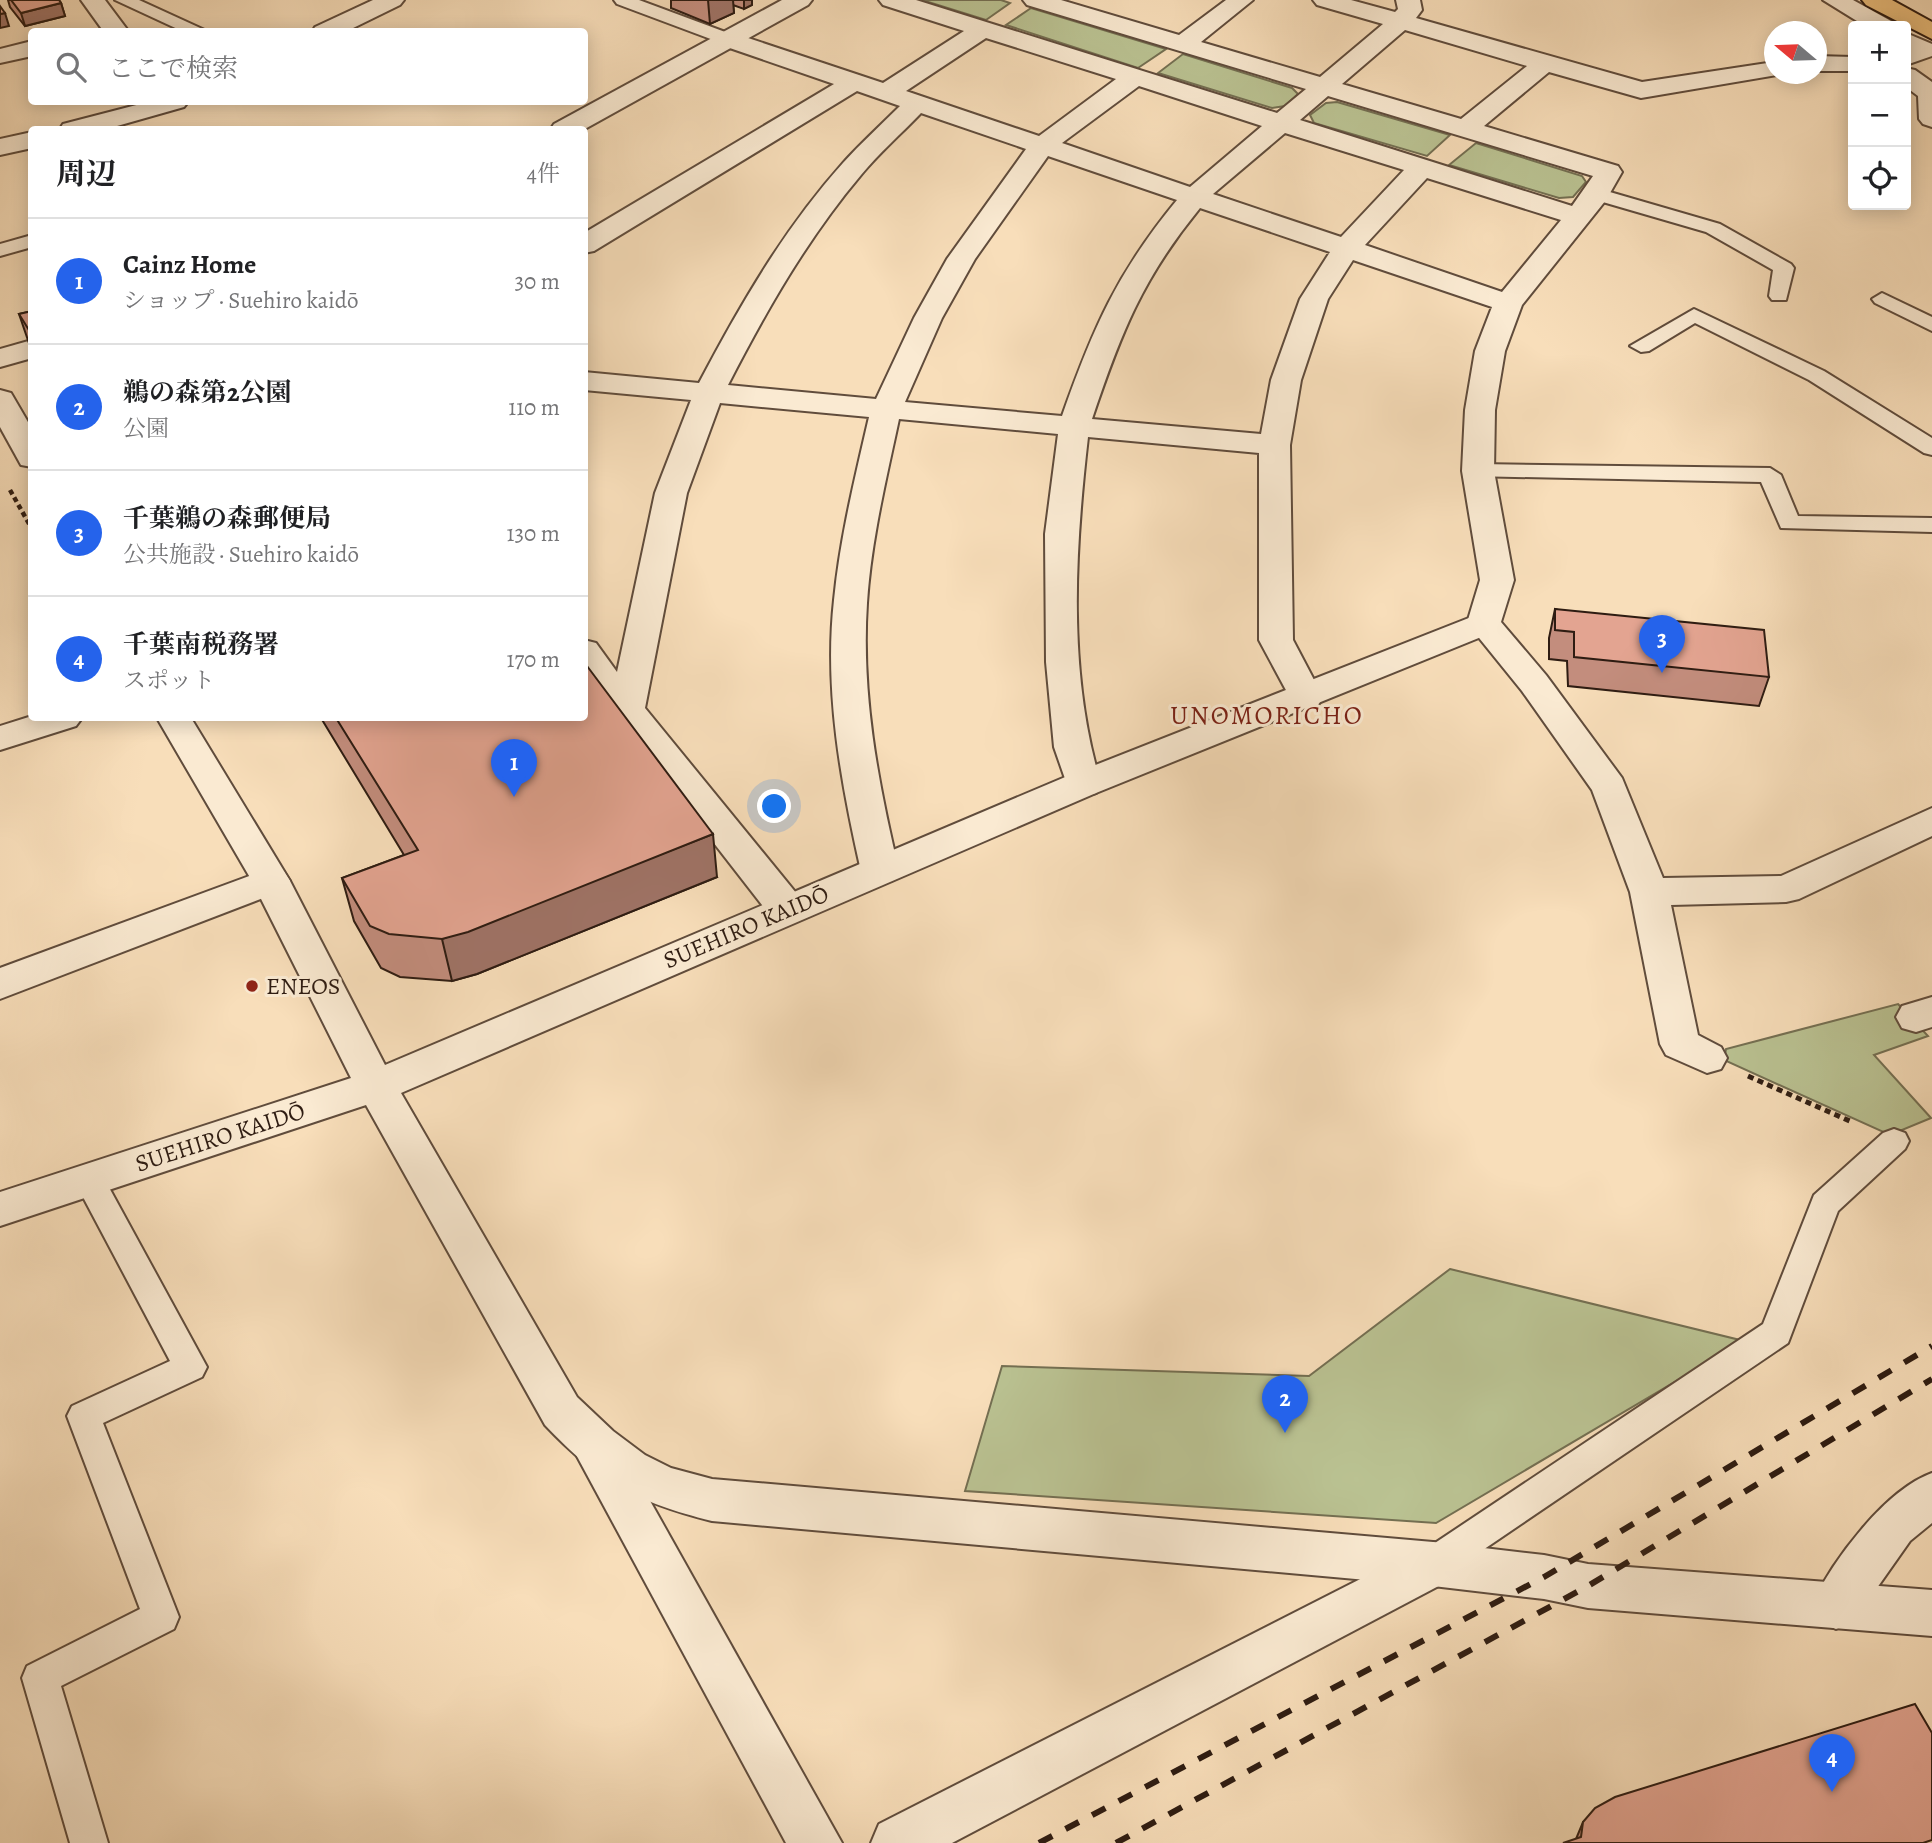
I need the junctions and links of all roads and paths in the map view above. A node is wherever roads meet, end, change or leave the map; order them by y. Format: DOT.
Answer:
graph roads {
  1 [pos="93,0"];
  2 [pos="124,0"];
  3 [pos="623,0"];
  4 [pos="800,0"];
  5 [pos="891,0"];
  6 [pos="1035,0"];
  7 [pos="1241,0"];
  8 [pos="1325,0"];
  9 [pos="1835,0"];
  10 [pos="1874,0"];
  11 [pos="1912,0"];
  12 [pos="388,1"];
  13 [pos="1932,10"];
  14 [pos="1404,11"];
  15 [pos="1873,21"];
  16 [pos="110,28"];
  17 [pos="190,28"];
  18 [pos="332,28"];
  19 [pos="983,29"];
  20 [pos="1932,32"];
  21 [pos="730,40"];
  22 [pos="1911,43"];
  23 [pos="1183,44"];
  24 [pos="28,49"];
  25 [pos="0,56"];
  26 [pos="1911,56"];
  27 [pos="1545,63"];
  28 [pos="1827,63"];
  29 [pos="1848,64"];
  30 [pos="1764,71"];
  31 [pos="1135,77"];
  32 [pos="1911,79"];
  33 [pos="855,82"];
  34 [pos="1323,87"];
  35 [pos="886,93"];
  36 [pos="917,103"];
  37 [pos="161,105"];
  38 [pos="169,105"];
  39 [pos="1932,119"];
  40 [pos="1281,122"];
  41 [pos="86,126"];
  42 [pos="182,126"];
  43 [pos="570,126"];
  44 [pos="1465,129"];
  45 [pos="28,140"];
  46 [pos="1042,145"];
  47 [pos="0,147"];
  48 [pos="1422,167"];
  49 [pos="1194,197"];
  50 [pos="1586,205"];
  51 [pos="28,242"];
  52 [pos="588,243"];
  53 [pos="1346,249"];
  54 [pos="0,250"];
  55 [pos="1779,296"];
  56 [pos="1882,299"];
  57 [pos="1508,303"];
  58 [pos="1932,325"];
  59 [pos="1641,346"];
  60 [pos="28,350"];
  61 [pos="0,358"];
  62 [pos="588,381"];
  63 [pos="709,393"];
  64 [pos="0,399"];
  65 [pos="886,409"];
  66 [pos="1073,426"];
  67 [pos="1275,445"];
  68 [pos="1932,448"];
  69 [pos="28,451"];
  70 [pos="1478,471"];
  71 [pos="6,482"];
  72 [pos="28,522"];
  73 [pos="1932,526"];
  74 [pos="1484,623"];
  75 [pos="588,655"];
  76 [pos="1306,696"];
  77 [pos="627,709"];
  78 [pos="54,721"];
  79 [pos="176,721"];
  80 [pos="0,738"];
  81 [pos="1083,784"];
  82 [pos="1932,821"];
  83 [pos="880,871"];
  84 [pos="271,881"];
  85 [pos="1649,892"];
  86 [pos="787,909"];
  87 [pos="0,984"];
  88 [pos="1707,1058"];
  89 [pos="376,1086"];
  90 [pos="1894,1141"];
  91 [pos="89,1180"];
  92 [pos="0,1209"];
  93 [pos="596,1447"];
  94 [pos="1932,1494"];
  95 [pos="1433,1564"];
  96 [pos="1836,1606"];
  97 [pos="1932,1613"];
  98 [pos="89,1843"];
  99 [pos="815,1843"];
  100 [pos="898,1843"];
  1 -- 16 [label="street"];
  2 -- 17 [label="lane"];
  3 -- 21 [label="lane"];
  4 -- 21 [label="street"];
  5 -- 19 [label="street"];
  6 -- 23 [label="street"];
  7 -- 23 [label="street"];
  8 -- 14 [label="street"];
  9 -- 15 [label="street"];
  10 -- 20 [label="highway"];
  11 -- 13 [label="highway"];
  12 -- 18 [label="street"];
  14 -- 27 [label="street"];
  14 -- 34 [label="street"];
  19 -- 31 [label="street"];
  19 -- 35 [label="street"];
  21 -- 33 [label="street"];
  21 -- 43 [label="street"];
  22 -- 26 [label="street"];
  23 -- 34 [label="street"];
  24 -- 25 [label="street"];
  27 -- 30 [label="street"];
  27 -- 44 [label="street"];
  28 -- 29 [label="street"];
  31 -- 40 [label="street"];
  31 -- 46 [label="street"];
  32 -- 39 [label="street"];
  33 -- 35 [label="street"];
  33 -- 52 [label="street"];
  34 -- 40 [label="street"];
  34 -- 44 [label="street"];
  35 -- 36 [label="street"];
  36 -- 46 [label="street"];
  36 -- 63 [label="street"];
  37 -- 41 [label="street"];
  38 -- 42 [label="street"];
  40 -- 48 [label="street"];
  40 -- 49 [label="street"];
  44 -- 50 [label="street"];
  45 -- 47 [label="street"];
  46 -- 49 [label="street"];
  46 -- 65 [label="street"];
  48 -- 50 [label="street"];
  48 -- 53 [label="street"];
  49 -- 53 [label="street"];
  49 -- 66 [label="street"];
  50 -- 55 [label="lane"];
  50 -- 57 [label="street"];
  51 -- 54 [label="lane"];
  53 -- 57 [label="street"];
  53 -- 67 [label="street"];
  56 -- 58 [label="lane"];
  57 -- 70 [label="street"];
  59 -- 68 [label="lane"];
  60 -- 61 [label="street"];
  62 -- 63 [label="street"];
  63 -- 65 [label="street"];
  63 -- 77 [label="street"];
  64 -- 69 [label="street"];
  65 -- 66 [label="street"];
  65 -- 83 [label="street"];
  66 -- 67 [label="street"];
  66 -- 81 [label="street"];
  67 -- 76 [label="street"];
  70 -- 73 [label="lane"];
  70 -- 74 [label="street"];
  71 -- 72 [label="path"];
  74 -- 76 [label="street, SUEHIRO KAIDŌ"];
  74 -- 85 [label="street"];
  75 -- 77 [label="street"];
  76 -- 81 [label="street, SUEHIRO KAIDŌ"];
  77 -- 86 [label="street"];
  78 -- 80 [label="street"];
  79 -- 84 [label="street"];
  81 -- 83 [label="street, SUEHIRO KAIDŌ"];
  82 -- 85 [label="street"];
  83 -- 86 [label="street, SUEHIRO KAIDŌ"];
  84 -- 87 [label="street"];
  84 -- 89 [label="street"];
  85 -- 88 [label="street"];
  86 -- 89 [label="street, SUEHIRO KAIDŌ"];
  88 -- 90 [label="path"];
  89 -- 91 [label="street, SUEHIRO KAIDŌ"];
  89 -- 93 [label="street"];
  90 -- 95 [label="lane"];
  91 -- 92 [label="street, SUEHIRO KAIDŌ"];
  91 -- 98 [label="lane"];
  93 -- 95 [label="street"];
  93 -- 99 [label="street"];
  94 -- 96 [label="street"];
  95 -- 96 [label="street"];
  95 -- 100 [label="street"];
  96 -- 97 [label="street"];
}
